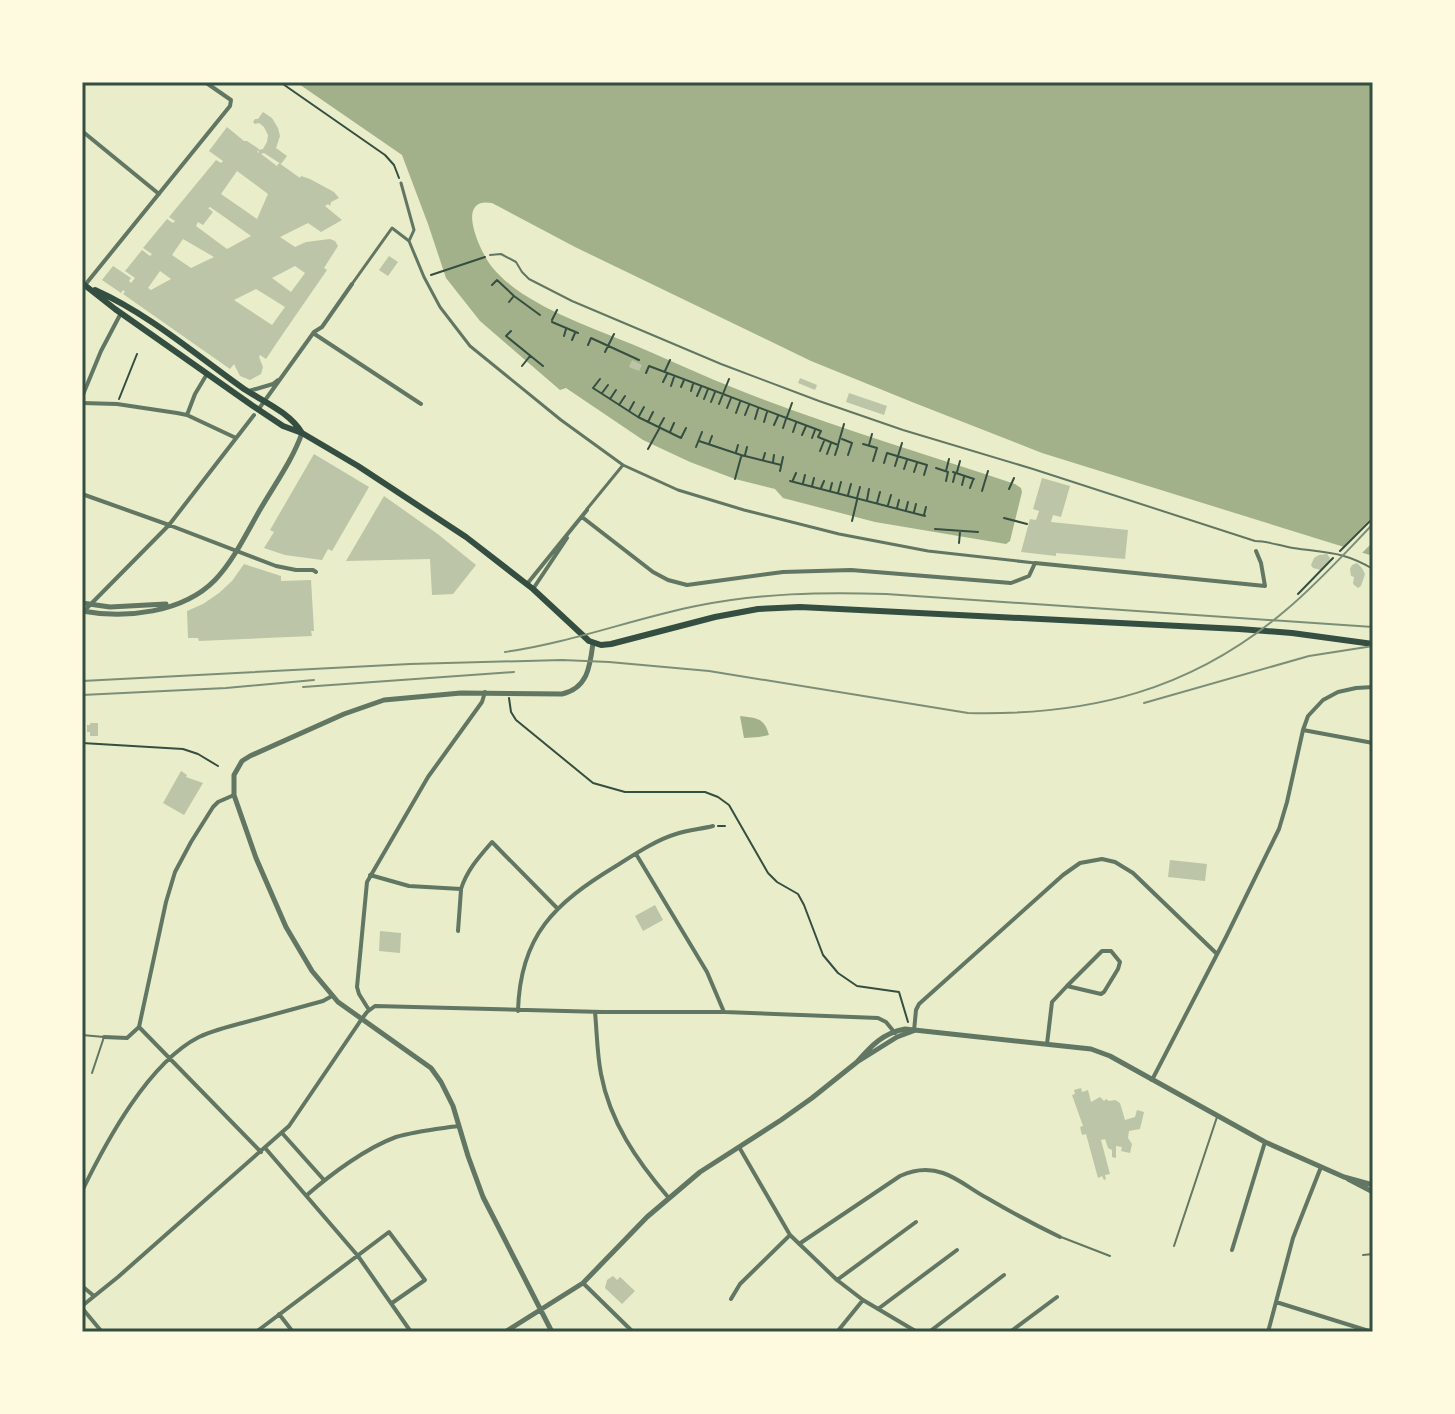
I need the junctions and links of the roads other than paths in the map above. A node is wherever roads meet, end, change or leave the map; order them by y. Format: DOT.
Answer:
graph roads {
  1 [pos="205,82"];
  2 [pos="82,131"];
  3 [pos="401,183"];
  4 [pos="159,194"];
  5 [pos="409,241"];
  6 [pos="489,256"];
  7 [pos="83,284"];
  8 [pos="352,284"];
  9 [pos="121,313"];
  10 [pos="313,333"];
  11 [pos="207,374"];
  12 [pos="283,377"];
  13 [pos="248,392"];
  14 [pos="82,400"];
  15 [pos="264,402"];
  16 [pos="421,404"];
  17 [pos="256,412"];
  18 [pos="187,415"];
  19 [pos="302,433"];
  20 [pos="236,438"];
  21 [pos="623,465"];
  22 [pos="82,494"];
  23 [pos="587,510"];
  24 [pos="582,517"];
  25 [pos="169,525"];
  26 [pos="1255,541"];
  27 [pos="236,550"];
  28 [pos="1256,551"];
  29 [pos="1035,563"];
  30 [pos="1373,569"];
  31 [pos="316,572"];
  32 [pos="530,587"];
  33 [pos="82,603"];
  34 [pos="175,604"];
  35 [pos="91,605"];
  36 [pos="83,612"];
  37 [pos="593,643"];
  38 [pos="1373,644"];
  39 [pos="1373,687"];
  40 [pos="485,692"];
  41 [pos="1303,730"];
  42 [pos="1373,743"];
  43 [pos="234,795"];
  44 [pos="713,826"];
  45 [pos="636,854"];
  46 [pos="370,875"];
  47 [pos="461,889"];
  48 [pos="557,908"];
  49 [pos="458,931"];
  50 [pos="1217,954"];
  51 [pos="1067,986"];
  52 [pos="332,996"];
  53 [pos="369,1010"];
  54 [pos="518,1011"];
  55 [pos="595,1012"];
  56 [pos="725,1012"];
  57 [pos="361,1020"];
  58 [pos="139,1027"];
  59 [pos="914,1031"];
  60 [pos="896,1034"];
  61 [pos="82,1035"];
  62 [pos="104,1037"];
  63 [pos="1047,1044"];
  64 [pos="170,1059"];
  65 [pos="92,1073"];
  66 [pos="1152,1080"];
  67 [pos="1218,1116"];
  68 [pos="459,1125"];
  69 [pos="282,1133"];
  70 [pos="1265,1142"];
  71 [pos="739,1147"];
  72 [pos="264,1150"];
  73 [pos="1321,1167"];
  74 [pos="1344,1177"];
  75 [pos="324,1180"];
  76 [pos="1373,1185"];
  77 [pos="82,1191"];
  78 [pos="1373,1192"];
  79 [pos="307,1195"];
  80 [pos="668,1197"];
  81 [pos="916,1222"];
  82 [pos="790,1235"];
  83 [pos="1060,1237"];
  84 [pos="799,1244"];
  85 [pos="1174,1246"];
  86 [pos="957,1250"];
  87 [pos="1232,1250"];
  88 [pos="1373,1254"];
  89 [pos="1363,1255"];
  90 [pos="358,1256"];
  91 [pos="1110,1256"];
  92 [pos="1004,1275"];
  93 [pos="837,1280"];
  94 [pos="583,1283"];
  95 [pos="82,1286"];
  96 [pos="94,1296"];
  97 [pos="1057,1297"];
  98 [pos="731,1299"];
  99 [pos="863,1300"];
  100 [pos="1276,1302"];
  101 [pos="392,1303"];
  102 [pos="82,1307"];
  103 [pos="878,1309"];
  104 [pos="541,1310"];
  105 [pos="279,1314"];
  106 [pos="102,1332"];
  107 [pos="256,1332"];
  108 [pos="293,1332"];
  109 [pos="411,1332"];
  110 [pos="505,1332"];
  111 [pos="552,1332"];
  112 [pos="633,1332"];
  113 [pos="837,1332"];
  114 [pos="917,1332"];
  115 [pos="929,1332"];
  116 [pos="1010,1332"];
  117 [pos="1268,1332"];
  118 [pos="1372,1332"];
  1 -- 4 [label="street"];
  2 -- 4 [label="street"];
  3 -- 5 [label="street"];
  4 -- 7 [label="street"];
  5 -- 8 [label="street"];
  5 -- 21 [label="street"];
  6 -- 26 [label="lane"];
  7 -- 9 [label="main road"];
  7 -- 13 [label="main road"];
  8 -- 10 [label="street"];
  9 -- 11 [label="main road"];
  9 -- 14 [label="street"];
  10 -- 12 [label="street"];
  10 -- 16 [label="street"];
  11 -- 17 [label="main road"];
  11 -- 18 [label="street"];
  12 -- 13 [label="street"];
  12 -- 15 [label="street"];
  13 -- 15 [label="main road"];
  14 -- 18 [label="street"];
  15 -- 17 [label="street"];
  15 -- 19 [label="main road"];
  17 -- 19 [label="main road"];
  17 -- 20 [label="street"];
  18 -- 20 [label="street"];
  19 -- 27 [label="street"];
  19 -- 32 [label="main road"];
  20 -- 25 [label="street"];
  21 -- 23 [label="street"];
  21 -- 29 [label="street"];
  22 -- 25 [label="street"];
  23 -- 24 [label="street"];
  24 -- 29 [label="street"];
  24 -- 32 [label="street"];
  25 -- 27 [label="street"];
  25 -- 35 [label="street"];
  26 -- 28 [label="lane"];
  26 -- 30 [label="lane"];
  27 -- 31 [label="street"];
  27 -- 34 [label="street"];
  28 -- 29 [label="street"];
  32 -- 37 [label="main road"];
  33 -- 35 [label="street"];
  34 -- 35 [label="street"];
  34 -- 36 [label="street"];
  35 -- 36 [label="street"];
  37 -- 38 [label="main road"];
  37 -- 40 [label="street"];
  39 -- 41 [label="street"];
  40 -- 43 [label="street"];
  40 -- 46 [label="street"];
  41 -- 42 [label="street"];
  41 -- 50 [label="street"];
  43 -- 52 [label="street"];
  43 -- 58 [label="street"];
  44 -- 45 [label="street"];
  45 -- 48 [label="street"];
  45 -- 56 [label="street"];
  46 -- 47 [label="street"];
  46 -- 53 [label="street"];
  47 -- 48 [label="street"];
  47 -- 49 [label="street"];
  48 -- 54 [label="street"];
  50 -- 59 [label="street"];
  50 -- 66 [label="street"];
  51 -- 51 [label="street"];
  51 -- 63 [label="street"];
  52 -- 57 [label="street"];
  52 -- 64 [label="street"];
  53 -- 54 [label="street"];
  53 -- 57 [label="street"];
  54 -- 55 [label="street"];
  55 -- 56 [label="street"];
  55 -- 80 [label="street"];
  56 -- 60 [label="street"];
  57 -- 68 [label="street"];
  57 -- 69 [label="street"];
  58 -- 62 [label="street"];
  58 -- 64 [label="street"];
  59 -- 60 [label="street"];
  59 -- 63 [label="street"];
  60 -- 71 [label="street"];
  61 -- 62 [label="lane"];
  62 -- 65 [label="lane"];
  63 -- 66 [label="street"];
  64 -- 72 [label="street"];
  64 -- 77 [label="street"];
  66 -- 67 [label="street"];
  67 -- 70 [label="street"];
  67 -- 85 [label="lane"];
  68 -- 75 [label="street"];
  68 -- 104 [label="street"];
  69 -- 72 [label="street"];
  69 -- 75 [label="street"];
  70 -- 73 [label="street"];
  70 -- 87 [label="street"];
  71 -- 80 [label="street"];
  71 -- 82 [label="street"];
  72 -- 79 [label="street"];
  72 -- 96 [label="street"];
  73 -- 74 [label="street"];
  73 -- 100 [label="street"];
  74 -- 76 [label="street"];
  74 -- 78 [label="street"];
  75 -- 79 [label="street"];
  79 -- 90 [label="street"];
  80 -- 94 [label="street"];
  81 -- 93 [label="street"];
  82 -- 84 [label="street"];
  82 -- 98 [label="street"];
  83 -- 84 [label="street"];
  83 -- 91 [label="lane"];
  84 -- 93 [label="street"];
  86 -- 103 [label="street"];
  88 -- 89 [label="lane"];
  90 -- 101 [label="street"];
  90 -- 101 [label="street"];
  90 -- 105 [label="street"];
  92 -- 115 [label="street"];
  93 -- 99 [label="street"];
  94 -- 104 [label="street"];
  94 -- 112 [label="street"];
  95 -- 96 [label="street"];
  96 -- 102 [label="street"];
  97 -- 116 [label="street"];
  99 -- 103 [label="street"];
  99 -- 113 [label="street"];
  100 -- 117 [label="street"];
  100 -- 118 [label="street"];
  101 -- 109 [label="street"];
  102 -- 106 [label="street"];
  103 -- 114 [label="street"];
  104 -- 110 [label="street"];
  104 -- 111 [label="street"];
  105 -- 107 [label="street"];
  105 -- 108 [label="street"];
}
